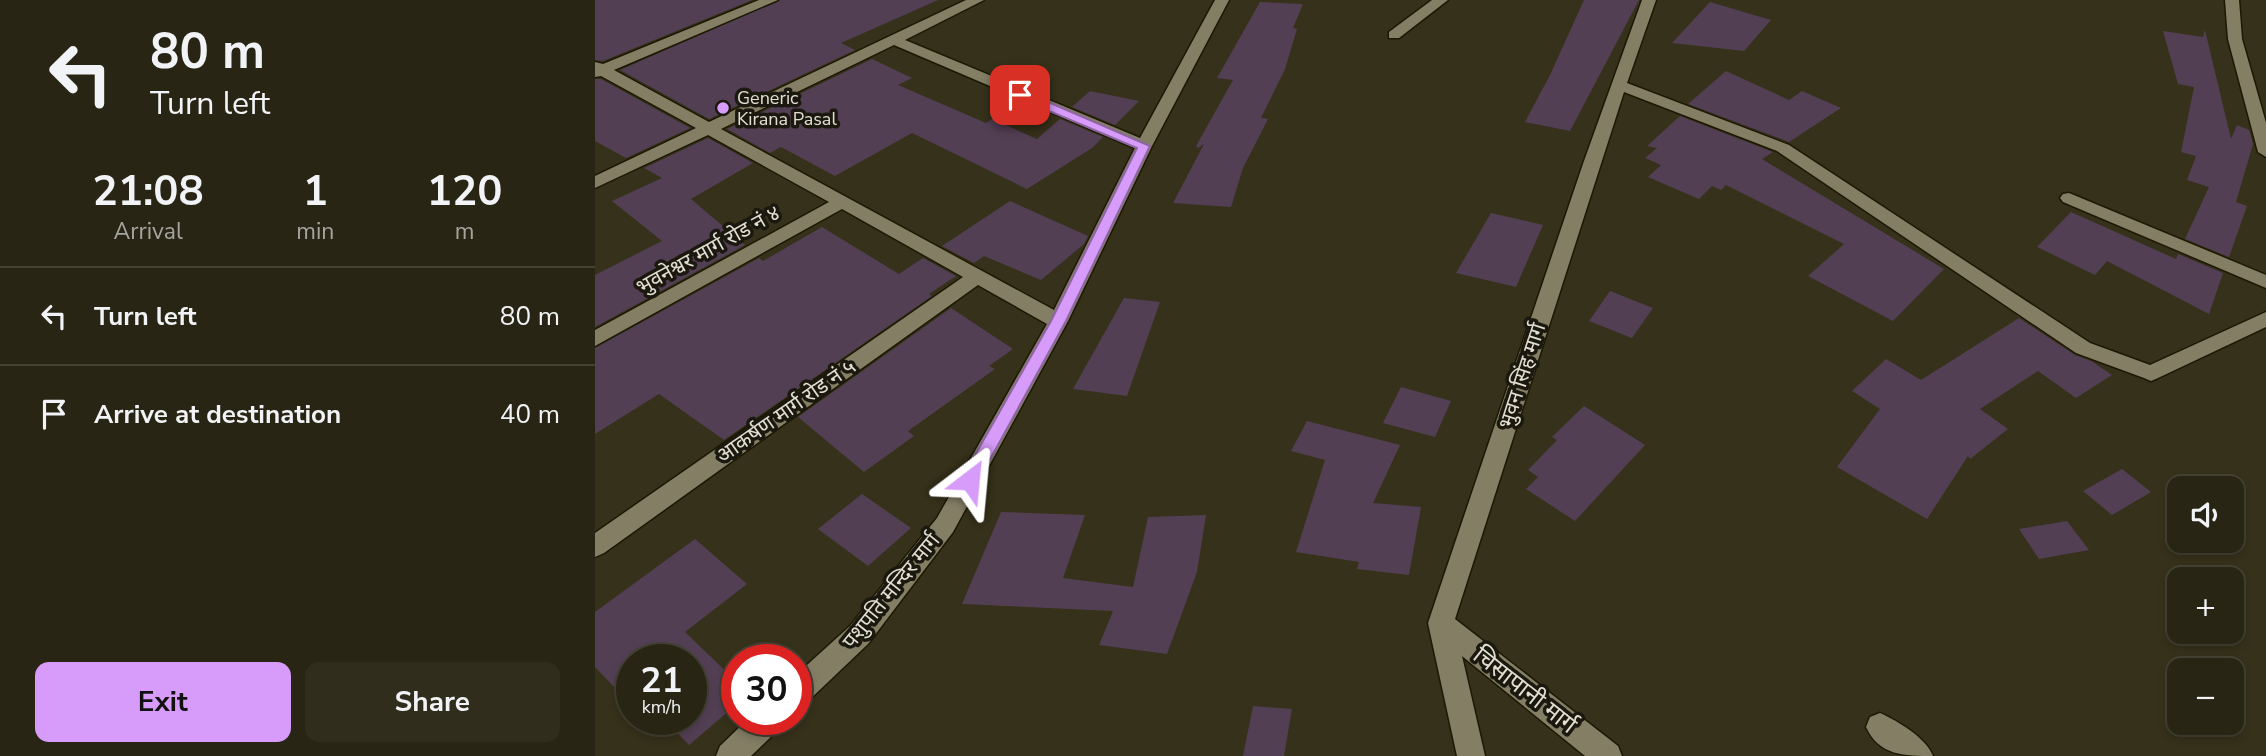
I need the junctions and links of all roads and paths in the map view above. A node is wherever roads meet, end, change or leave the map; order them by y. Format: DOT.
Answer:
graph roads {
  1 [pos="771,0"];
  2 [pos="977,0"];
  3 [pos="1221,0"];
  4 [pos="1441,0"];
  5 [pos="1649,0"];
  6 [pos="2232,0"];
  7 [pos="1394,35"];
  8 [pos="894,40"];
  9 [pos="597,69"];
  10 [pos="1619,85"];
  11 [pos="709,129"];
  12 [pos="1144,146"];
  13 [pos="2266,152"];
  14 [pos="595,183"];
  15 [pos="2069,198"];
  16 [pos="842,202"];
  17 [pos="978,276"];
  18 [pos="2266,282"];
  19 [pos="2266,318"];
  20 [pos="1058,321"];
  21 [pos="595,339"];
  22 [pos="595,546"];
  23 [pos="1441,623"];
  24 [pos="812,679"];
  25 [pos="1880,727"];
  26 [pos="752,735"];
  27 [pos="730,756"];
  28 [pos="1471,756"];
  29 [pos="1608,756"];
  30 [pos="1919,756"];
  1 -- 9 [label="street"];
  2 -- 8 [label="street"];
  3 -- 12 [label="street, पशुपति मन्दिर मार्ग"];
  4 -- 7 [label="street"];
  5 -- 10 [label="street, भुवन सिंह मार्ग"];
  6 -- 13 [label="street"];
  8 -- 11 [label="street"];
  8 -- 12 [label="street"];
  9 -- 11 [label="street"];
  10 -- 19 [label="street"];
  10 -- 23 [label="street, भुवन सिंह मार्ग"];
  11 -- 14 [label="street"];
  11 -- 16 [label="street"];
  12 -- 20 [label="street, पशुपति मन्दिर मार्ग"];
  15 -- 18 [label="street"];
  16 -- 17 [label="street"];
  16 -- 21 [label="street, भुवनेश्वर मार्ग रोड नं ४"];
  17 -- 20 [label="street"];
  17 -- 22 [label="street, आकर्षण मार्ग रोड नं ५"];
  20 -- 24 [label="street, पशुपति मन्दिर मार्ग"];
  23 -- 28 [label="street"];
  23 -- 29 [label="street, चिसापानी मार्ग"];
  25 -- 30 [label="street"];
  26 -- 27 [label="street"];
}
